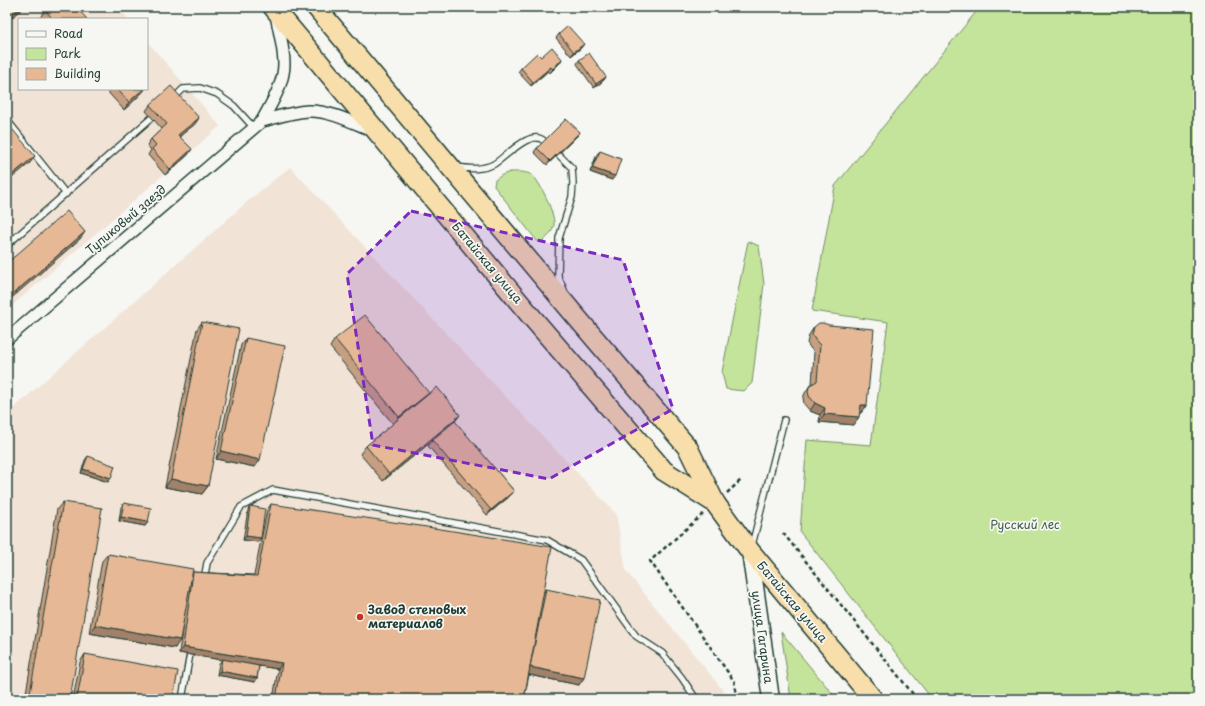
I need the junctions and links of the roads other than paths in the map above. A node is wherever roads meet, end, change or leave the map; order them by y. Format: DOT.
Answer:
graph roads {
  1 [pos="316,7"];
  2 [pos="274,8"];
  3 [pos="165,105"];
  4 [pos="160,111"];
  5 [pos="7,120"];
  6 [pos="258,125"];
  7 [pos="378,133"];
  8 [pos="544,142"];
  9 [pos="558,154"];
  10 [pos="449,166"];
  11 [pos="66,194"];
  12 [pos="7,245"];
  13 [pos="573,313"];
  14 [pos="7,339"];
  15 [pos="784,420"];
  16 [pos="715,504"];
  17 [pos="750,551"];
  18 [pos="203,585"];
  19 [pos="193,638"];
  20 [pos="182,699"];
  21 [pos="696,699"];
  22 [pos="771,699"];
  23 [pos="873,699"];
  1 -- 10 [label="highway, Батайская улица"];
  2 -- 6 [label="street"];
  2 -- 7 [label="highway, Батайская улица"];
  3 -- 6 [label="lane"];
  4 -- 11 [label="lane"];
  5 -- 11 [label="lane"];
  6 -- 7 [label="street"];
  6 -- 14 [label="street, Тупиковый заезд"];
  7 -- 16 [label="highway, Батайская улица"];
  8 -- 10 [label="lane"];
  9 -- 13 [label="lane"];
  10 -- 13 [label="highway, Батайская улица"];
  11 -- 12 [label="lane"];
  13 -- 16 [label="highway, Батайская улица"];
  15 -- 17 [label="lane"];
  16 -- 17 [label="highway, Батайская улица"];
  17 -- 22 [label="main road, улица Гагарина"];
  17 -- 23 [label="highway, Батайская улица"];
  18 -- 21 [label="lane"];
  19 -- 20 [label="lane"];
}
